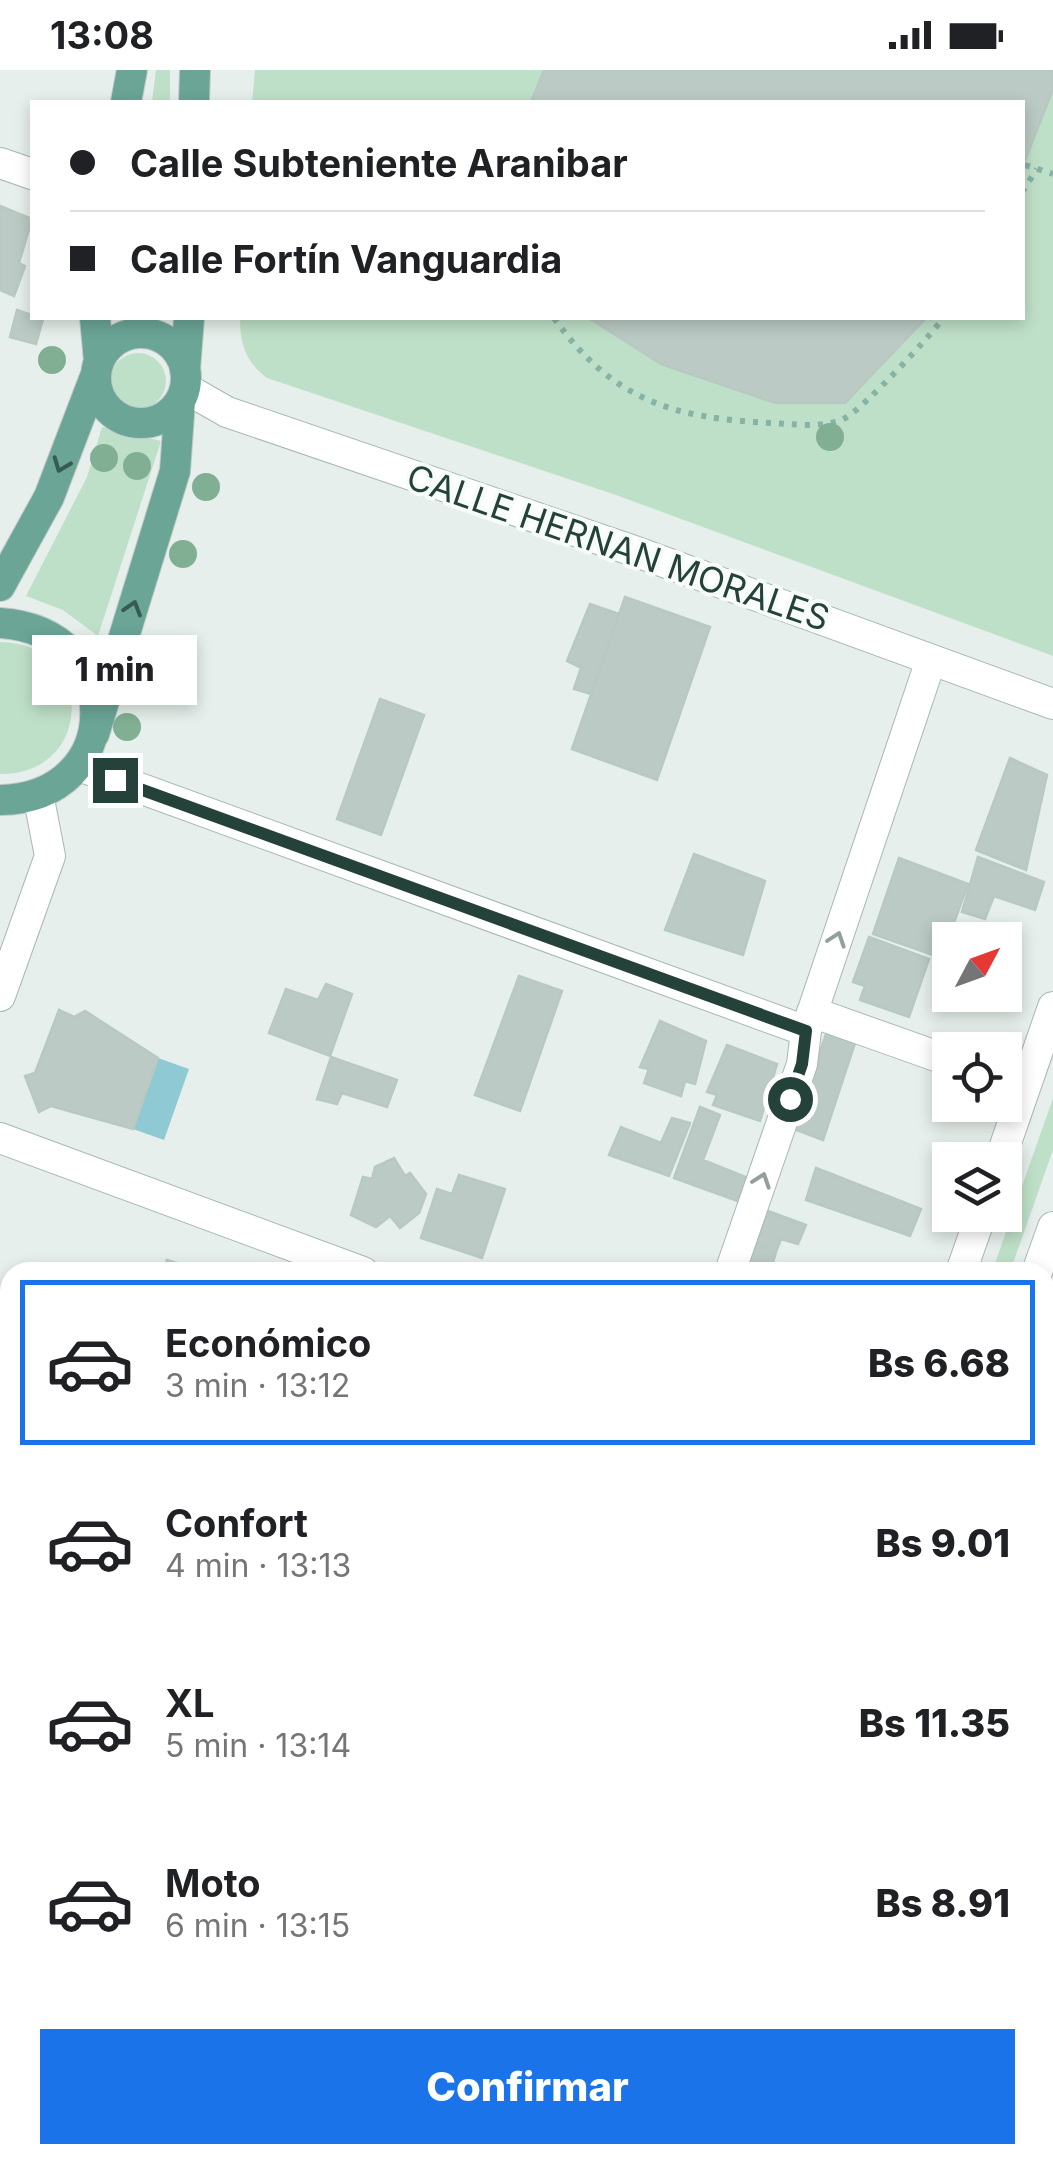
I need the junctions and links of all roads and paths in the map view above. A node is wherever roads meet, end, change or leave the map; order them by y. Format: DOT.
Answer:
graph roads {
  1 [pos="132,70"];
  2 [pos="195,70"];
  3 [pos="126,100"];
  4 [pos="194,100"];
  5 [pos="0,163"];
  6 [pos="1025,164"];
  7 [pos="1037,169"];
  8 [pos="30,173"];
  9 [pos="1053,174"];
  10 [pos="1025,187"];
  11 [pos="95,320"];
  12 [pos="189,320"];
  13 [pos="556,320"];
  14 [pos="941,320"];
  15 [pos="97,367"];
  16 [pos="184,386"];
  17 [pos="5,570"];
  18 [pos="0,623"];
  19 [pos="930,660"];
  20 [pos="1053,704"];
  21 [pos="94,734"];
  22 [pos="79,766"];
  23 [pos="38,794"];
  24 [pos="0,800"];
  25 [pos="0,996"];
  26 [pos="1053,1007"];
  27 [pos="809,1022"];
  28 [pos="932,1056"];
  29 [pos="1022,1070"];
  30 [pos="0,1138"];
  31 [pos="1053,1227"];
  32 [pos="975,1232"];
  33 [pos="336,1262"];
  34 [pos="733,1262"];
  35 [pos="965,1262"];
  36 [pos="1041,1262"];
  1 -- 3 [label="main road"];
  2 -- 4 [label="main road"];
  5 -- 8 [label="street"];
  6 -- 7 [label="path"];
  7 -- 9 [label="path"];
  7 -- 10 [label="path"];
  11 -- 15 [label="main road"];
  12 -- 16 [label="main road"];
  13 -- 14 [label="path"];
  15 -- 16 [label="main road"];
  15 -- 16 [label="main road"];
  15 -- 17 [label="main road, one-way"];
  16 -- 19 [label="street, CALLE HERNAN MORALES"];
  21 -- 16 [label="main road, one-way"];
  18 -- 21 [label="main road"];
  19 -- 20 [label="street, CALLE HERNAN MORALES"];
  27 -- 19 [label="street, one-way"];
  21 -- 22 [label="main road"];
  22 -- 23 [label="main road"];
  22 -- 27 [label="street"];
  23 -- 24 [label="main road"];
  23 -- 25 [label="street"];
  26 -- 29 [label="street"];
  27 -- 28 [label="street"];
  34 -- 27 [label="street, one-way"];
  30 -- 33 [label="street"];
  31 -- 36 [label="street"];
  32 -- 35 [label="street"];
}
